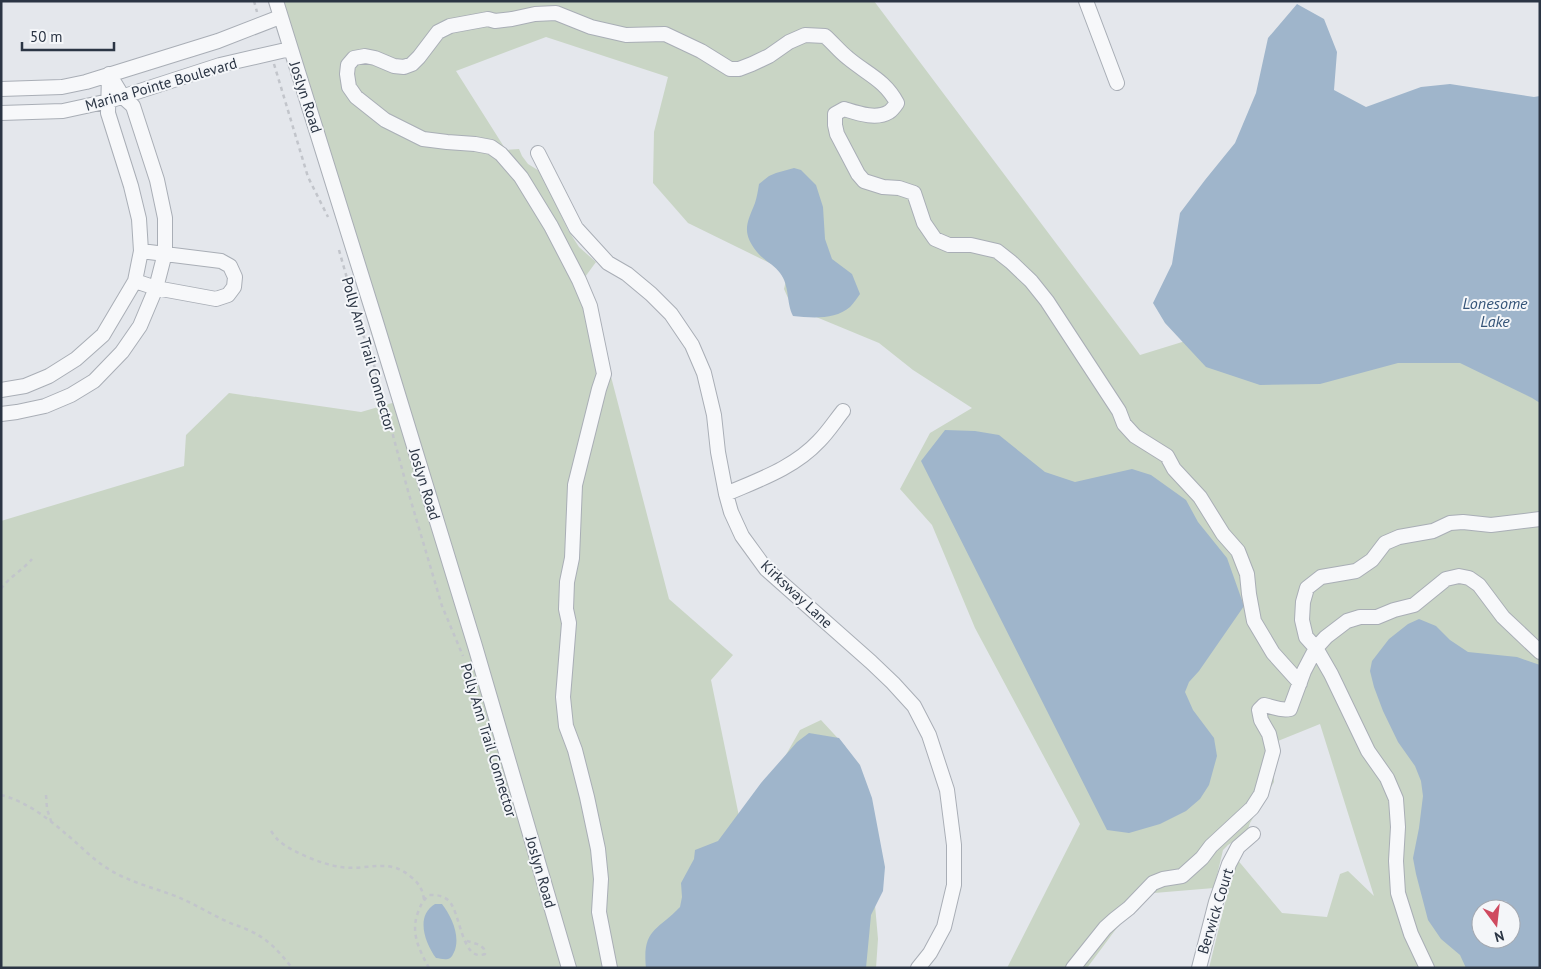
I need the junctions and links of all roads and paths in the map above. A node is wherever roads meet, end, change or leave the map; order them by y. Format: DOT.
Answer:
graph roads {
  1 [pos="254,1"];
  2 [pos="276,1"];
  3 [pos="1086,1"];
  4 [pos="280,17"];
  5 [pos="261,24"];
  6 [pos="290,49"];
  7 [pos="271,54"];
  8 [pos="109,74"];
  9 [pos="1117,83"];
  10 [pos="1,89"];
  11 [pos="123,97"];
  12 [pos="109,101"];
  13 [pos="1,113"];
  14 [pos="538,153"];
  15 [pos="330,219"];
  16 [pos="337,246"];
  17 [pos="142,251"];
  18 [pos="164,253"];
  19 [pos="135,281"];
  20 [pos="156,288"];
  21 [pos="1,390"];
  22 [pos="842,411"];
  23 [pos="1,414"];
  24 [pos="726,494"];
  25 [pos="1540,519"];
  26 [pos="32,559"];
  27 [pos="1,589"];
  28 [pos="1316,648"];
  29 [pos="1540,652"];
  30 [pos="464,658"];
  31 [pos="1300,683"];
  32 [pos="1,794"];
  33 [pos="46,796"];
  34 [pos="51,822"];
  35 [pos="271,831"];
  36 [pos="1253,834"];
  37 [pos="422,890"];
  38 [pos="429,895"];
  39 [pos="424,900"];
  40 [pos="464,940"];
  41 [pos="292,968"];
  42 [pos="429,968"];
  43 [pos="569,968"];
  44 [pos="610,968"];
  45 [pos="918,968"];
  46 [pos="1073,968"];
  47 [pos="1198,968"];
  48 [pos="1427,968"];
  1 -- 5 [label="path"];
  2 -- 4 [label="street, Joslyn Road"];
  3 -- 9 [label="street"];
  4 -- 5 [label="street, Marina Pointe Boulevard"];
  4 -- 6 [label="street, Joslyn Road"];
  5 -- 8 [label="street, Marina Pointe Boulevard"];
  6 -- 7 [label="street, Marina Pointe Boulevard"];
  6 -- 43 [label="street, Joslyn Road"];
  7 -- 11 [label="street, Marina Pointe Boulevard"];
  7 -- 15 [label="path"];
  8 -- 10 [label="street, Marina Pointe Boulevard"];
  8 -- 11 [label="street"];
  8 -- 12 [label="street"];
  11 -- 12 [label="street, Marina Pointe Boulevard"];
  11 -- 18 [label="street"];
  12 -- 13 [label="street, Marina Pointe Boulevard"];
  12 -- 17 [label="street"];
  14 -- 24 [label="street, Kirksway Lane"];
  16 -- 30 [label="path, Polly Ann Trail Connector"];
  17 -- 18 [label="street"];
  17 -- 19 [label="street"];
  18 -- 20 [label="street"];
  18 -- 20 [label="street"];
  19 -- 20 [label="street"];
  19 -- 21 [label="street"];
  20 -- 23 [label="street"];
  22 -- 24 [label="street"];
  24 -- 45 [label="street, Kirksway Lane"];
  25 -- 28 [label="street"];
  26 -- 27 [label="path"];
  28 -- 29 [label="street"];
  28 -- 31 [label="street"];
  28 -- 48 [label="street"];
  31 -- 44 [label="street"];
  31 -- 46 [label="street"];
  32 -- 34 [label="path"];
  33 -- 34 [label="path"];
  34 -- 41 [label="path"];
  35 -- 37 [label="path"];
  36 -- 47 [label="street, Berwick Court"];
  37 -- 38 [label="path"];
  37 -- 39 [label="path"];
  38 -- 39 [label="path"];
  38 -- 40 [label="path"];
  39 -- 42 [label="path"];
  40 -- 40 [label="path"];
}
